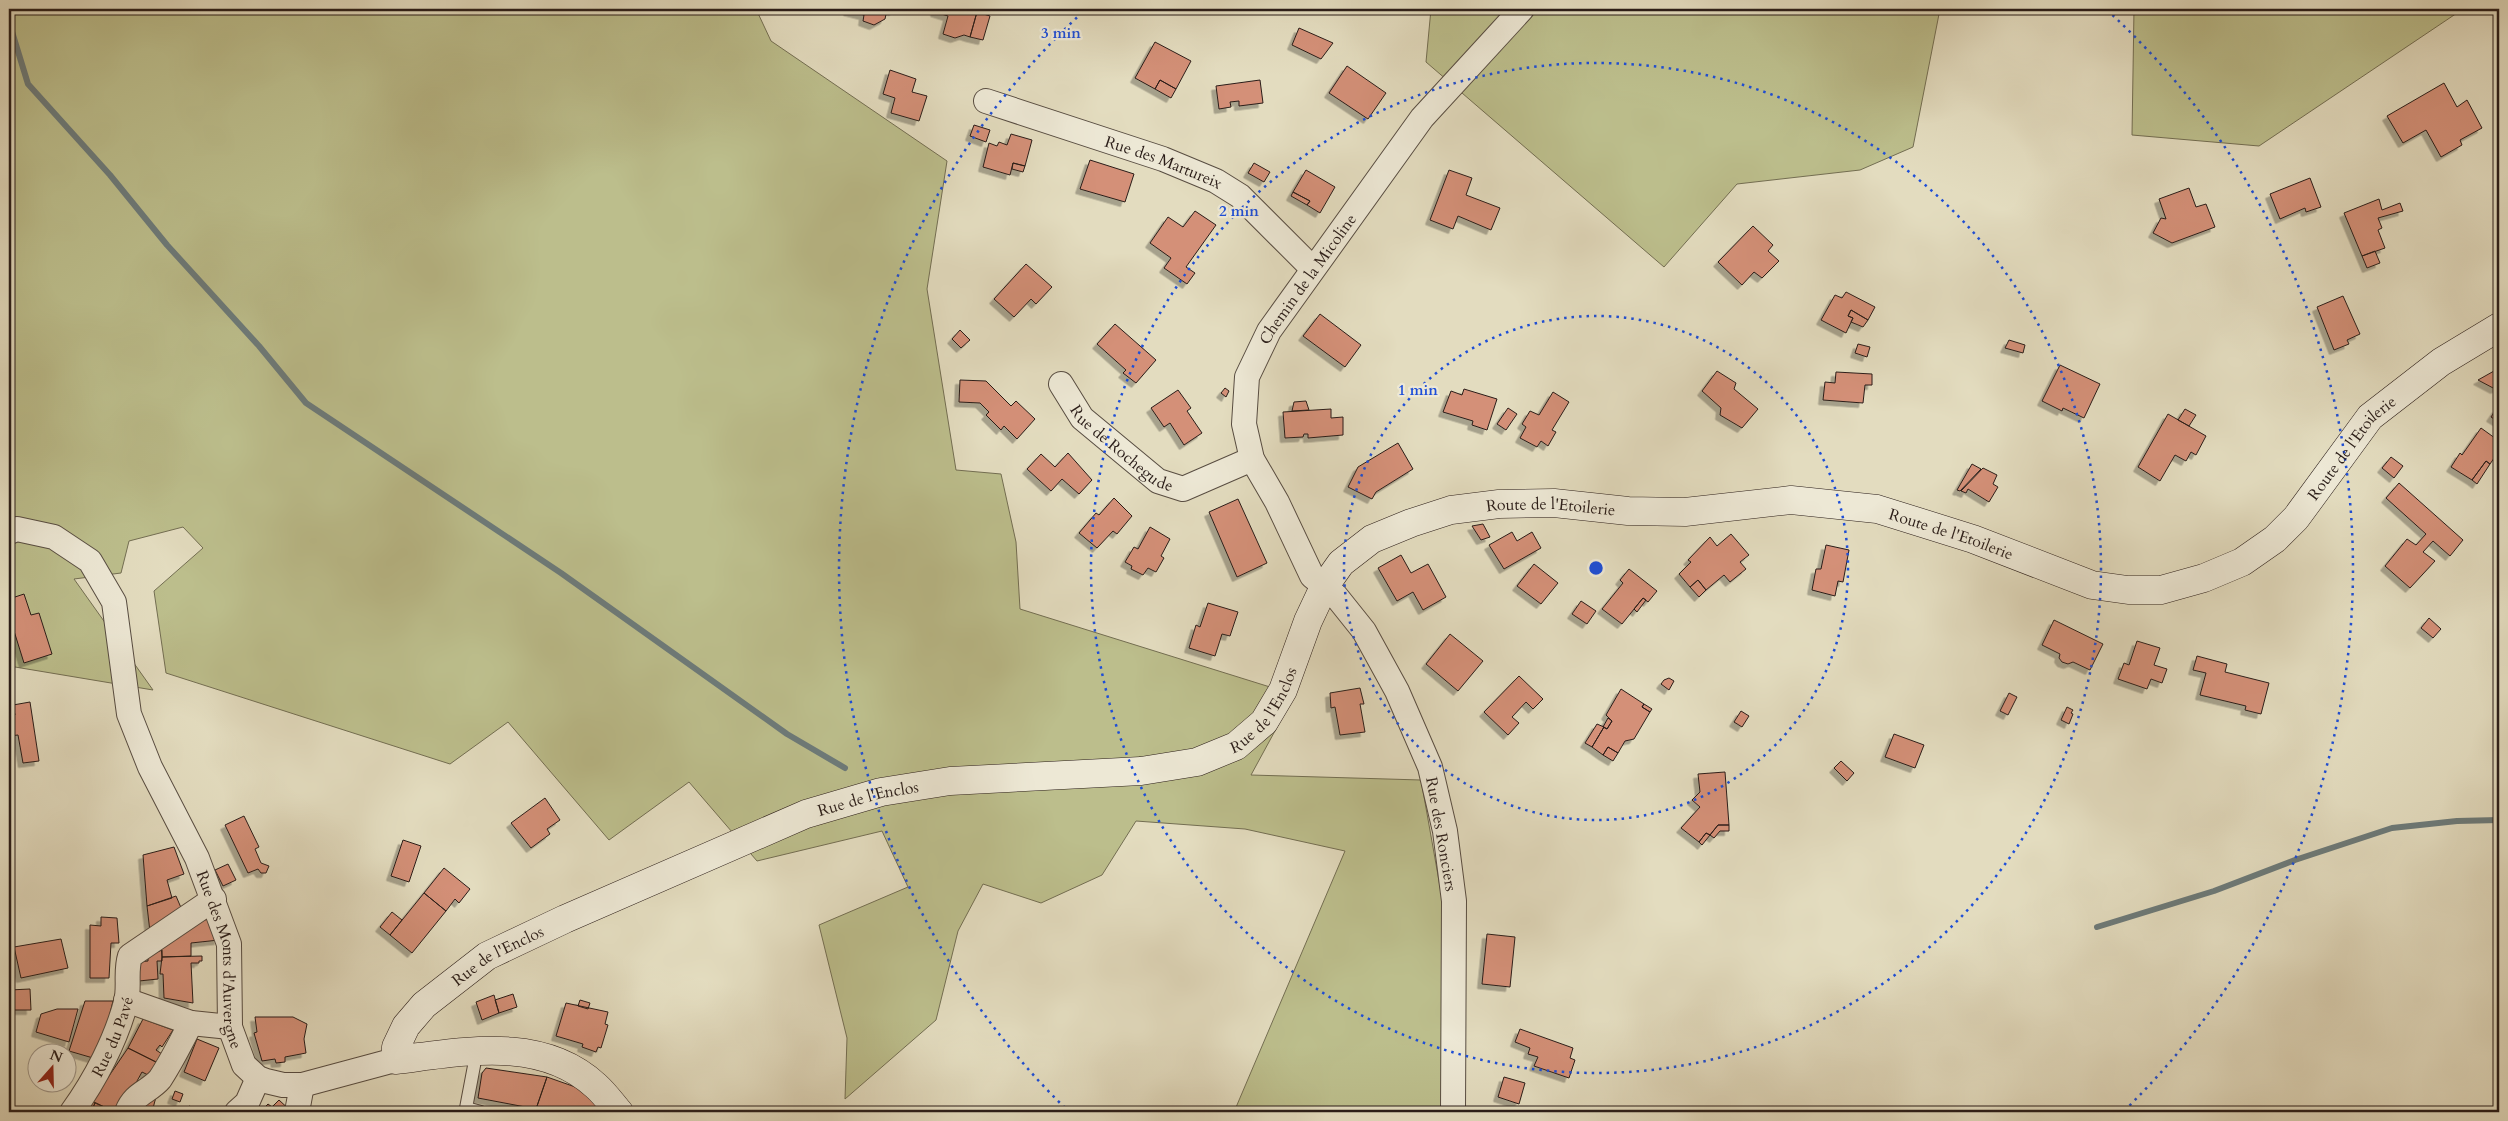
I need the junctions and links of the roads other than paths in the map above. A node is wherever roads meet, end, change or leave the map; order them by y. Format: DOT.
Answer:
graph roads {
  1 [pos="1522,9"];
  2 [pos="986,101"];
  3 [pos="1312,268"];
  4 [pos="2499,327"];
  5 [pos="1061,384"];
  6 [pos="1252,459"];
  7 [pos="9,532"];
  8 [pos="1324,587"];
  9 [pos="214,899"];
  10 [pos="126,1000"];
  11 [pos="191,1023"];
  12 [pos="230,1027"];
  13 [pos="477,1050"];
  14 [pos="395,1060"];
  15 [pos="258,1078"];
  16 [pos="302,1085"];
  17 [pos="72,1112"];
  18 [pos="127,1112"];
  19 [pos="237,1112"];
  20 [pos="297,1112"];
  21 [pos="481,1112"];
  22 [pos="619,1112"];
  23 [pos="1453,1112"];
  1 -- 3 [label="street, Chemin de la Micoline"];
  2 -- 3 [label="street, Rue des Martureix"];
  3 -- 6 [label="street, Chemin de la Micoline"];
  4 -- 8 [label="street, Route de l'Etoilerie"];
  5 -- 6 [label="street, Rue de Rochegude"];
  6 -- 8 [label="street, Chemin de la Micoline"];
  7 -- 9 [label="street, Rue des Monts d'Auvergne"];
  8 -- 14 [label="street, Rue de l'Enclos"];
  8 -- 23 [label="street, Rue des Ronciers"];
  9 -- 10 [label="street"];
  9 -- 12 [label="street, Rue des Monts d'Auvergne"];
  10 -- 11 [label="street, Rue du Pavé"];
  10 -- 17 [label="street, Rue du Pavé"];
  11 -- 12 [label="street, Rue du Pavé"];
  11 -- 18 [label="street"];
  12 -- 15 [label="street, Rue des Monts d'Auvergne"];
  13 -- 14 [label="street"];
  13 -- 21 [label="lane"];
  13 -- 22 [label="street"];
  14 -- 16 [label="street"];
  15 -- 16 [label="street"];
  15 -- 19 [label="street"];
  16 -- 20 [label="street"];
}
